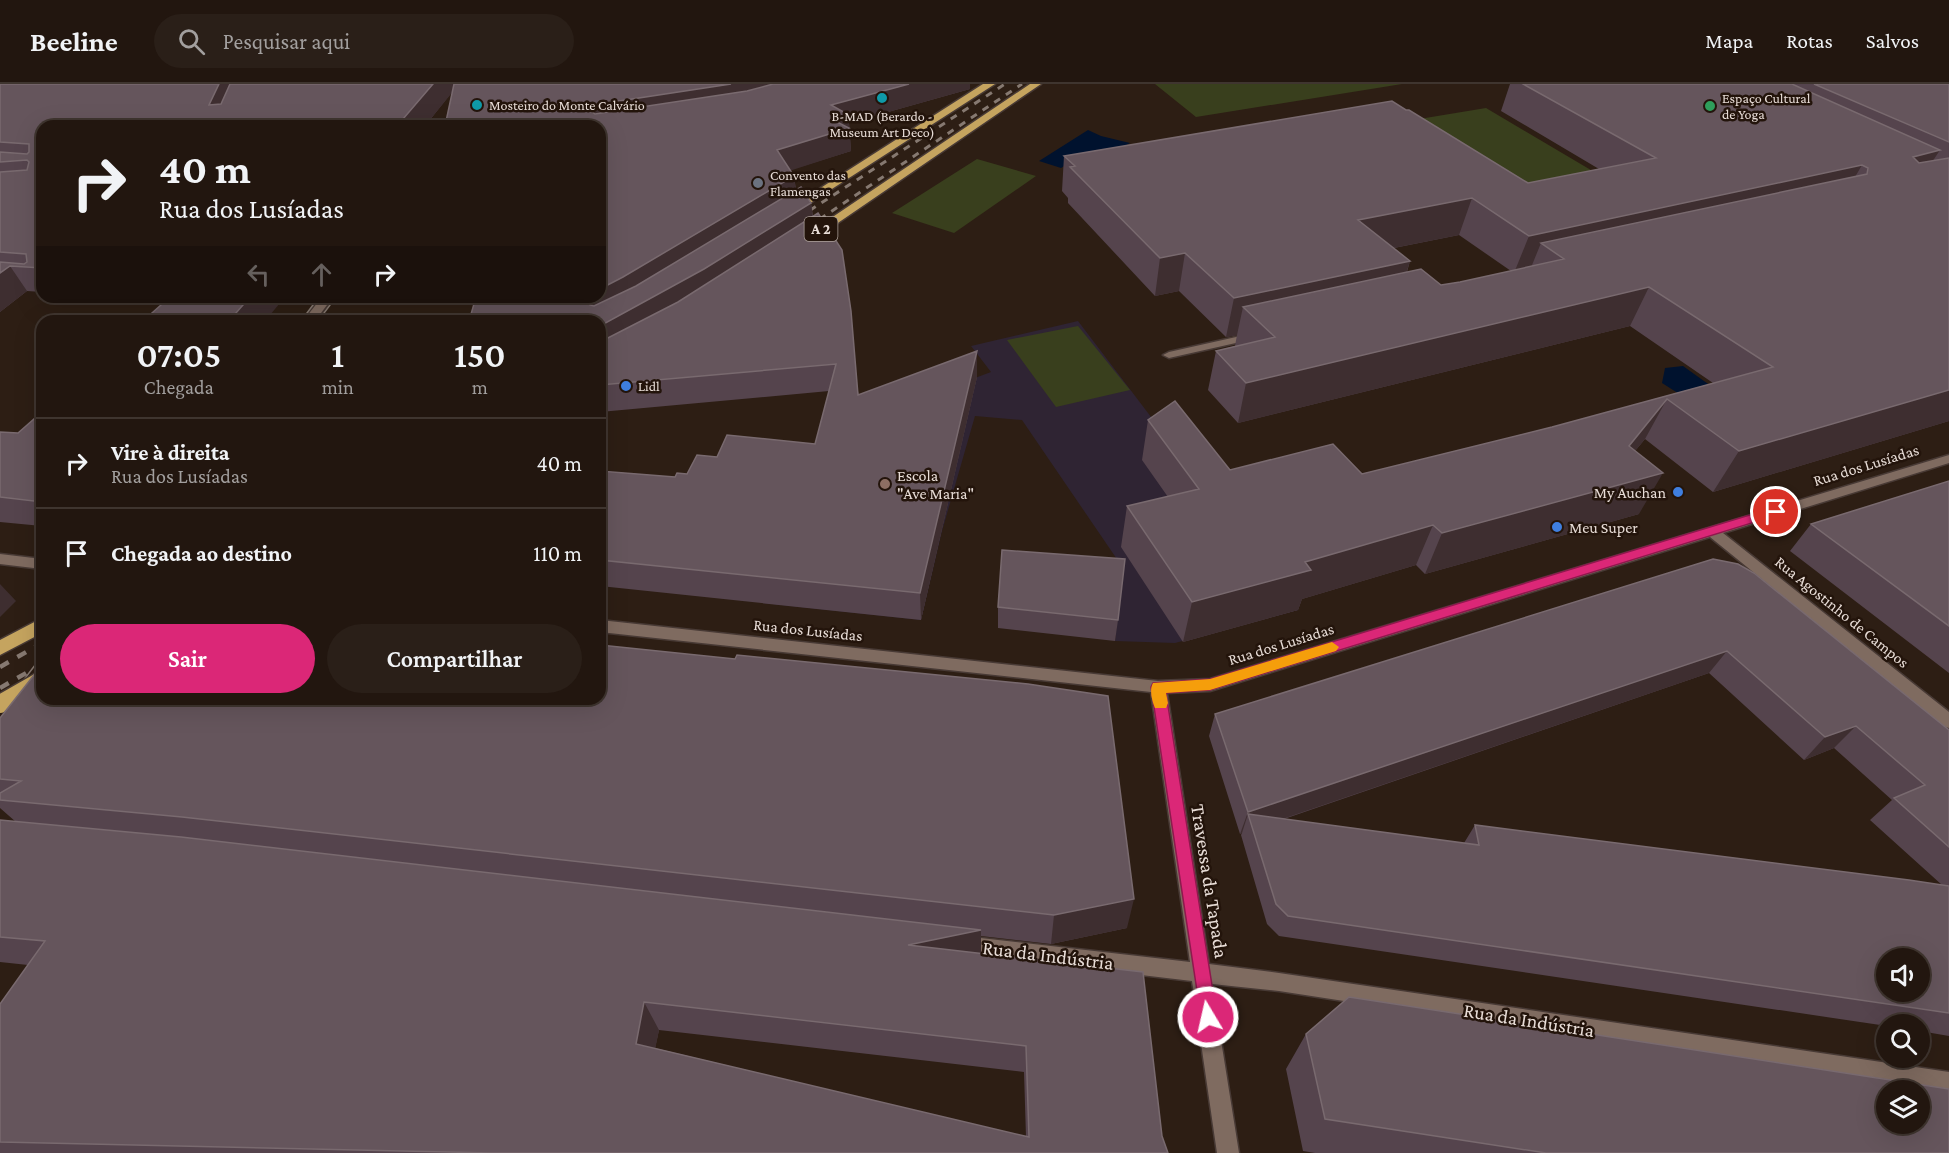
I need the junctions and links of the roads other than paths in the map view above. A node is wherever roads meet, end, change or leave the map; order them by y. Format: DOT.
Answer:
graph roads {
  1 [pos="990,84"];
  2 [pos="1036,84"];
  3 [pos="783,217"];
  4 [pos="798,244"];
  5 [pos="323,303"];
  6 [pos="314,315"];
  7 [pos="1262,335"];
  8 [pos="1169,356"];
  9 [pos="1949,459"];
  10 [pos="1712,531"];
  11 [pos="0,559"];
  12 [pos="36,563"];
  13 [pos="606,627"];
  14 [pos="36,628"];
  15 [pos="0,648"];
  16 [pos="36,678"];
  17 [pos="36,685"];
  18 [pos="1158,687"];
  19 [pos="4,711"];
  20 [pos="1949,721"];
  21 [pos="945,943"];
  22 [pos="1202,972"];
  23 [pos="1949,1083"];
  24 [pos="1228,1153"];
  1 -- 3 [label="highway, A 2"];
  2 -- 4 [label="highway, A 2"];
  5 -- 6 [label="street"];
  7 -- 8 [label="street"];
  9 -- 10 [label="street, Rua dos Lusíadas"];
  10 -- 18 [label="street, Rua dos Lusíadas"];
  10 -- 20 [label="street, Rua Agostinho de Campos"];
  11 -- 12 [label="street"];
  13 -- 18 [label="street, Rua dos Lusíadas"];
  14 -- 15 [label="highway"];
  16 -- 19 [label="street"];
  17 -- 19 [label="highway, bridge"];
  18 -- 22 [label="street, Travessa da Tapada"];
  21 -- 22 [label="street, Rua da Indústria"];
  22 -- 23 [label="street, Rua da Indústria"];
  22 -- 24 [label="street, Travessa da Tapada"];
}
